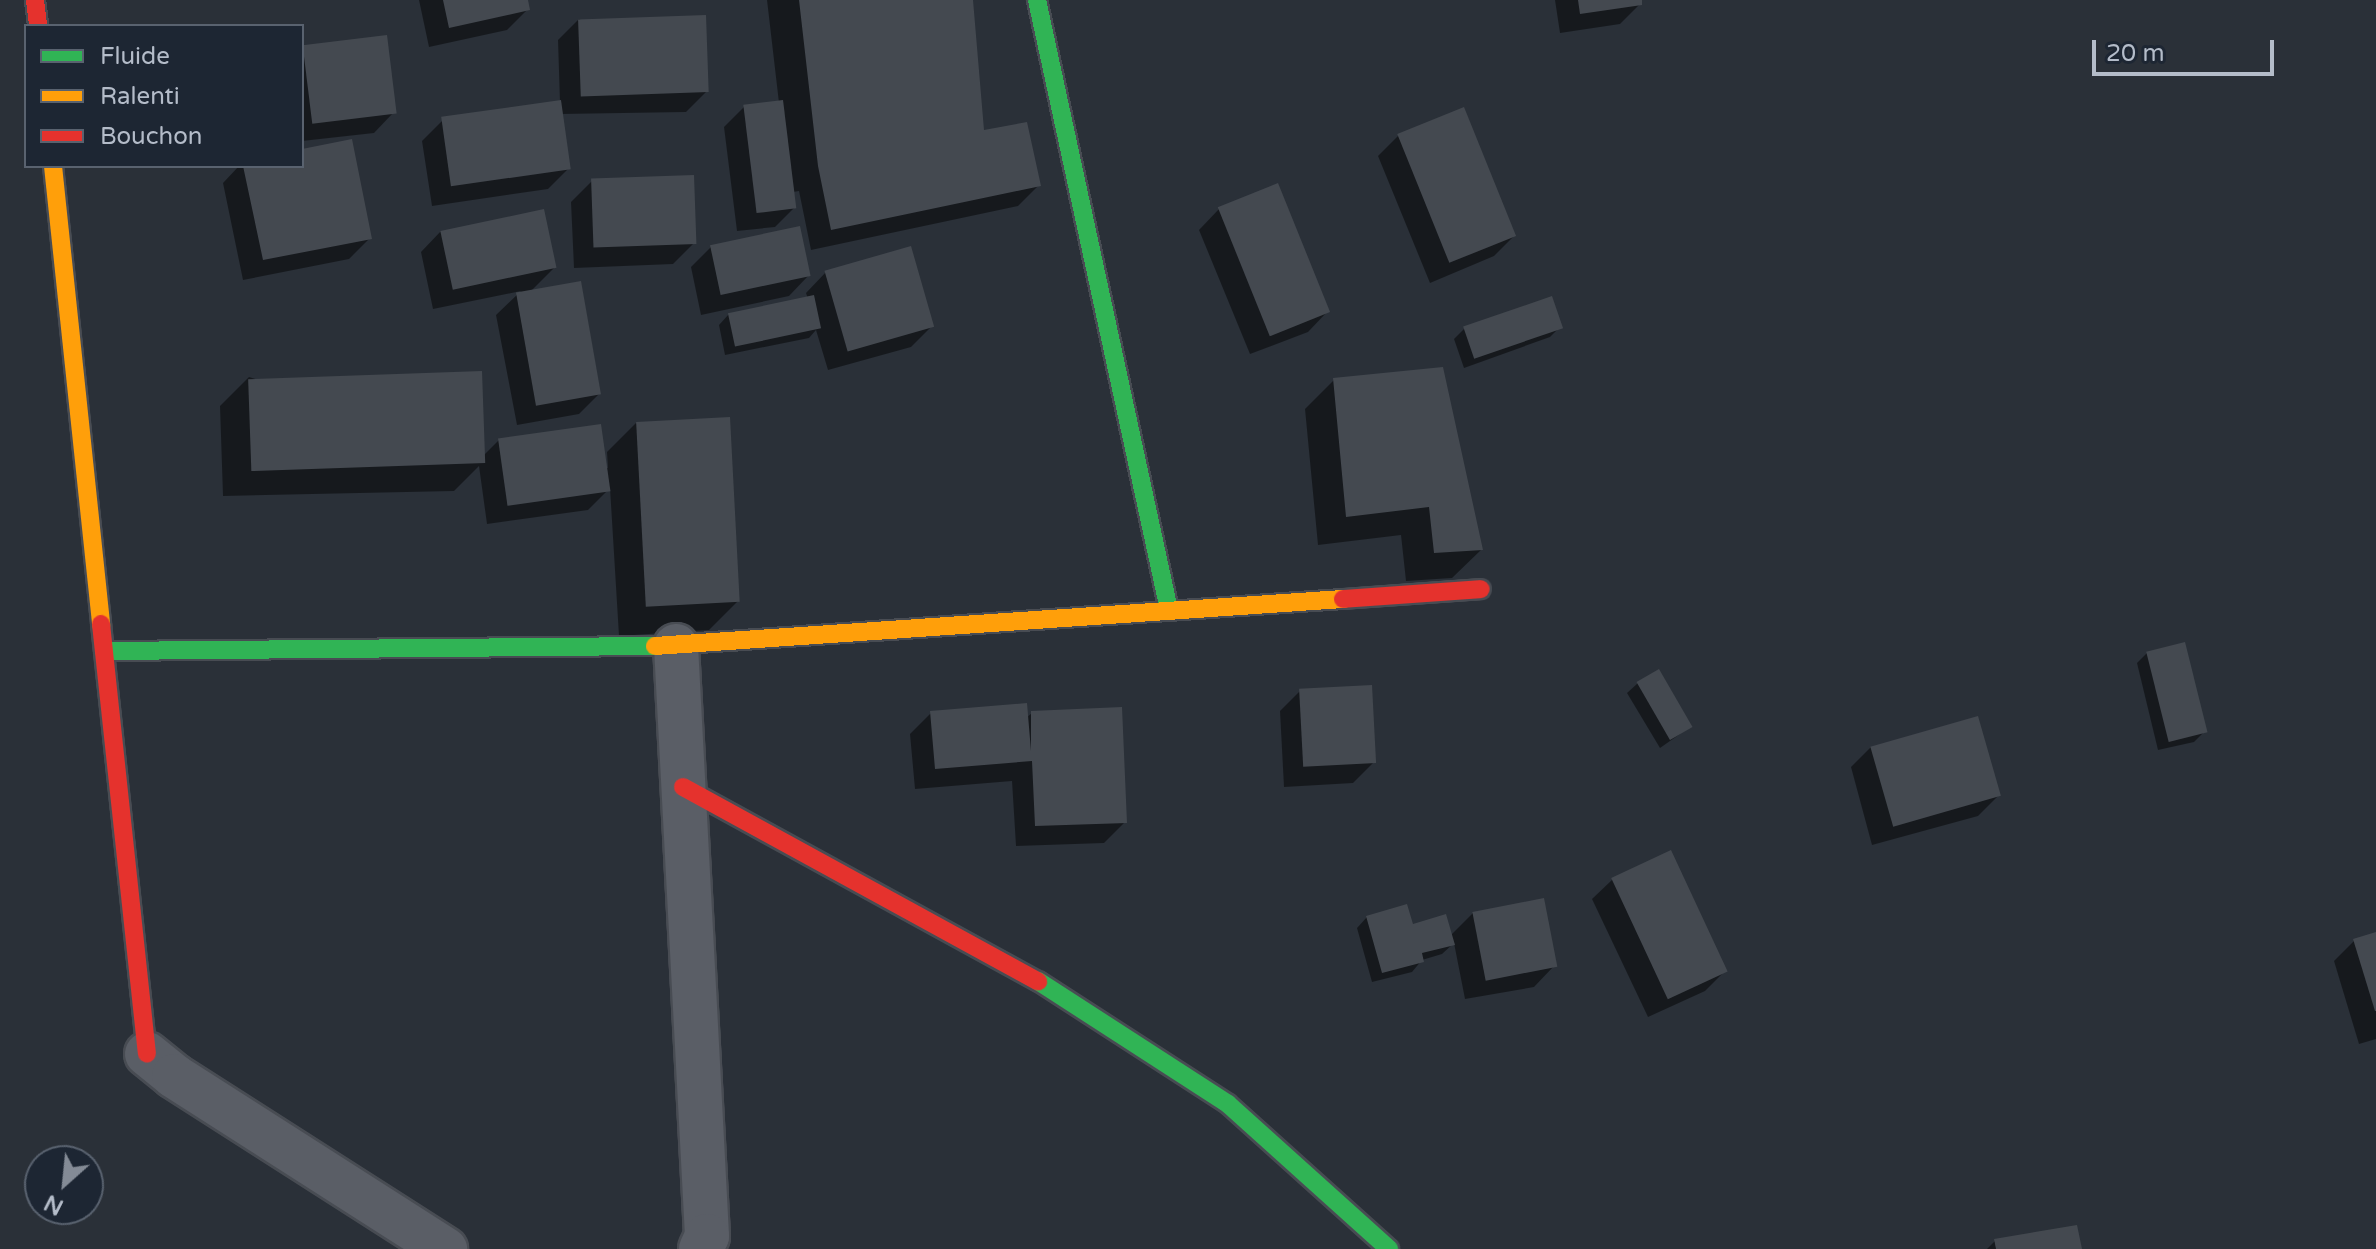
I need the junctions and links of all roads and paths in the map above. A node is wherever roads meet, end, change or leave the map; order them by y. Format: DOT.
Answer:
graph roads {
  1 [pos="35,0"];
  2 [pos="1037,0"];
  3 [pos="38,24"];
  4 [pos="53,168"];
  5 [pos="1481,589"];
  6 [pos="1169,610"];
  7 [pos="676,646"];
  8 [pos="104,651"];
  9 [pos="683,787"];
  10 [pos="147,1054"];
  11 [pos="445,1249"];
  12 [pos="701,1249"];
  13 [pos="1389,1249"];
  1 -- 3 [label="street"];
  2 -- 6 [label="street"];
  4 -- 8 [label="street"];
  5 -- 6 [label="street"];
  6 -- 7 [label="street"];
  7 -- 8 [label="street"];
  7 -- 9 [label="street"];
  8 -- 10 [label="street"];
  9 -- 12 [label="street"];
  9 -- 13 [label="street"];
  10 -- 11 [label="street"];
}
